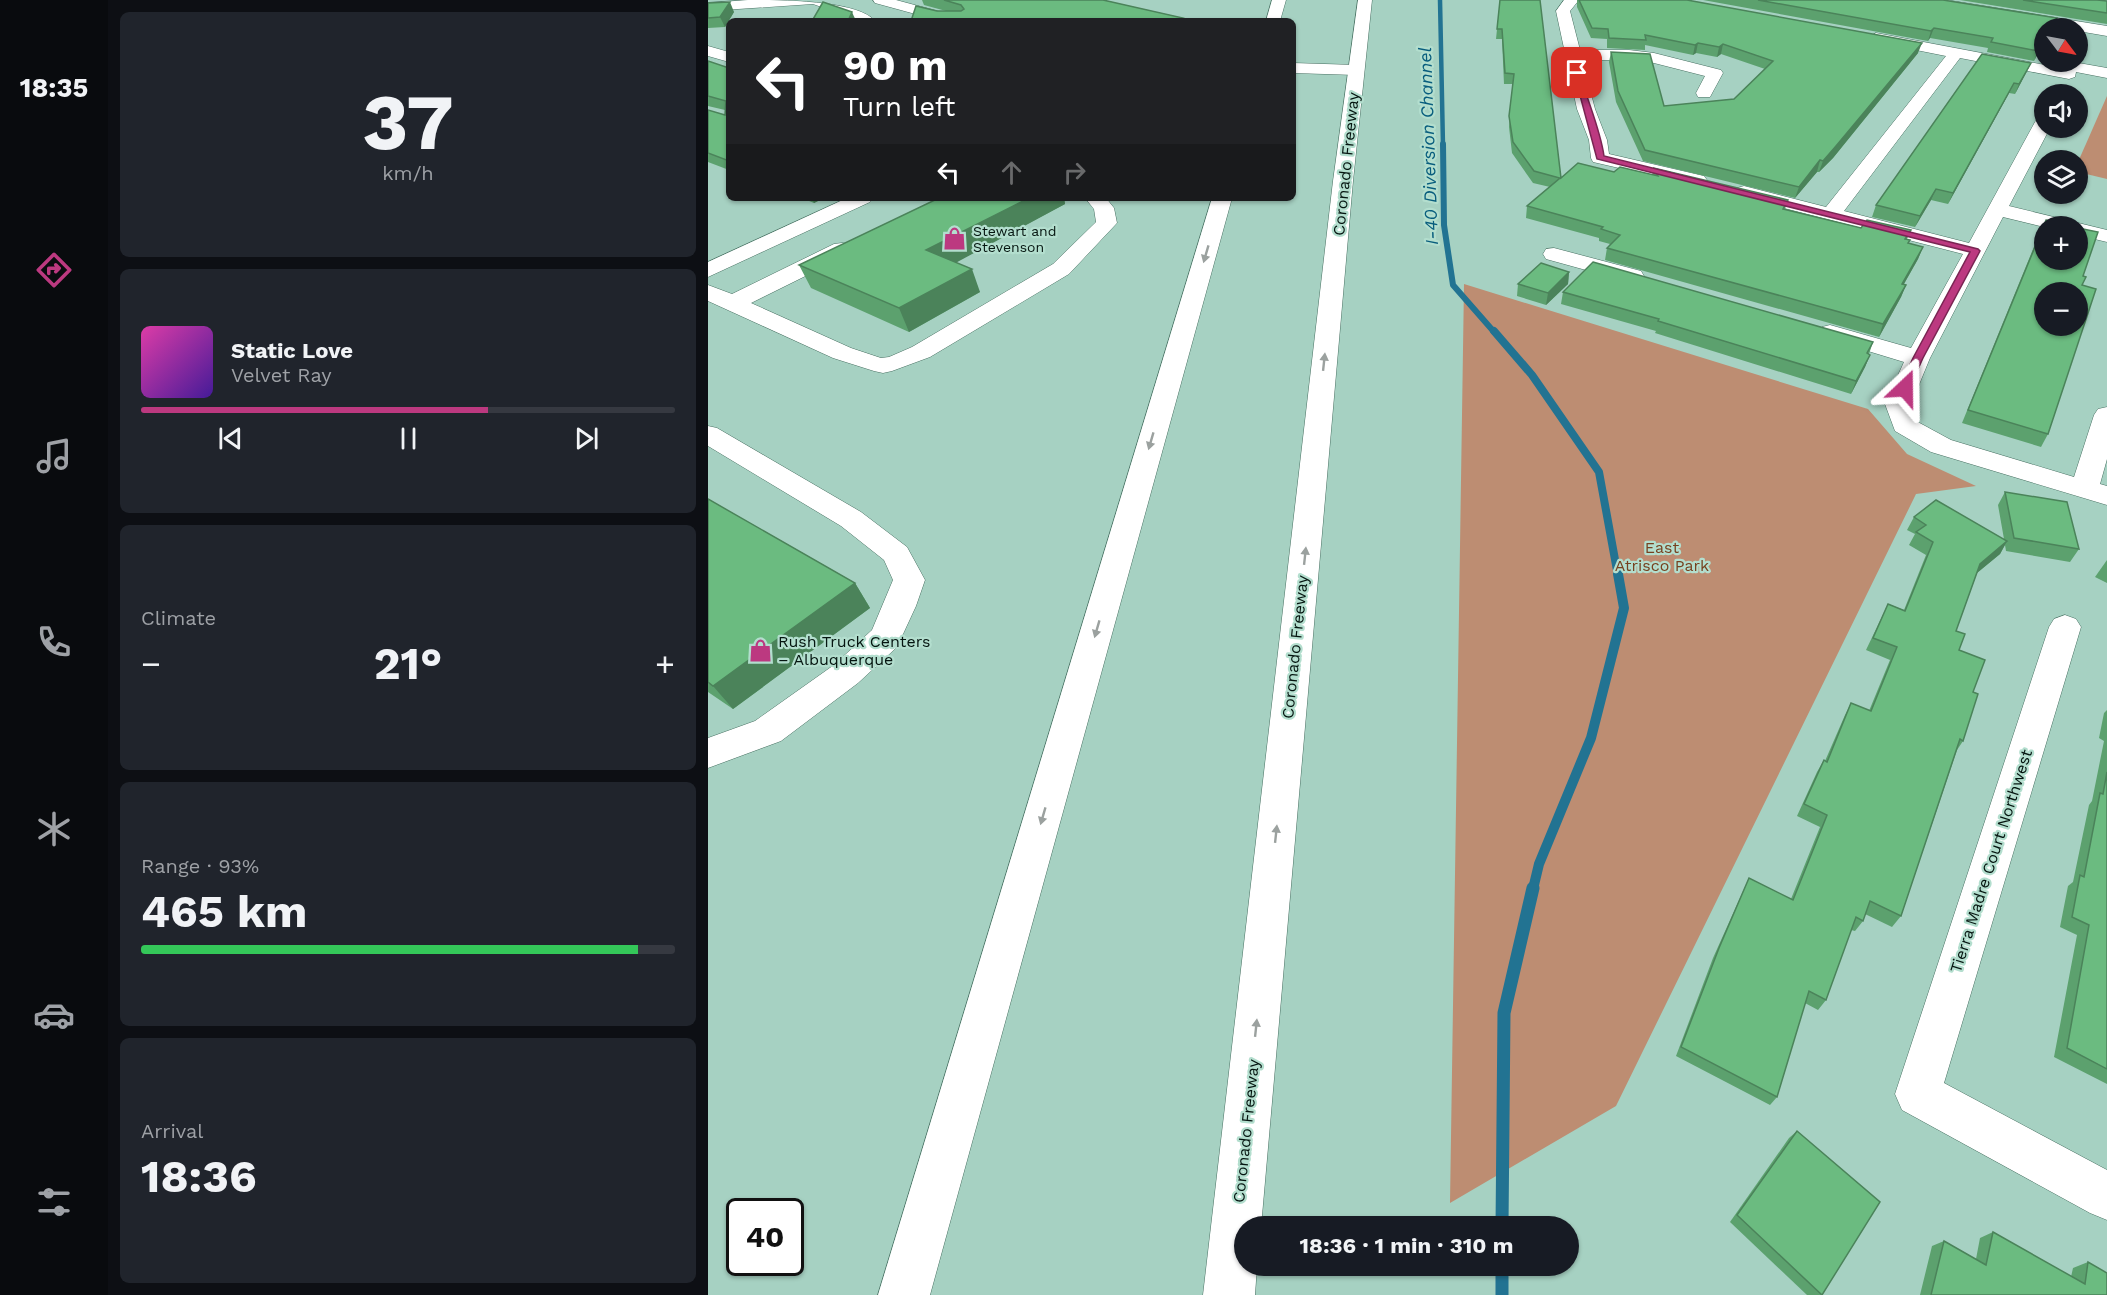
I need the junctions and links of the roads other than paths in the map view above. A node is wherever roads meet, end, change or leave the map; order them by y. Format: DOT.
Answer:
graph roads {
  1 [pos="813,0"];
  2 [pos="880,0"];
  3 [pos="1279,0"];
  4 [pos="1365,0"];
  5 [pos="1572,0"];
  6 [pos="1920,0"];
  7 [pos="708,7"];
  8 [pos="915,10"];
  9 [pos="866,18"];
  10 [pos="946,18"];
  11 [pos="1274,18"];
  12 [pos="1862,36"];
  13 [pos="2034,36"];
  14 [pos="708,51"];
  15 [pos="1956,53"];
  16 [pos="2034,53"];
  17 [pos="2088,54"];
  18 [pos="1573,55"];
  19 [pos="726,56"];
  20 [pos="1296,68"];
  21 [pos="1356,70"];
  22 [pos="2107,73"];
  23 [pos="1704,93"];
  24 [pos="2039,138"];
  25 [pos="857,201"];
  26 [pos="1098,201"];
  27 [pos="1221,201"];
  28 [pos="1998,210"];
  29 [pos="1831,214"];
  30 [pos="2034,218"];
  31 [pos="2088,231"];
  32 [pos="2107,236"];
  33 [pos="860,240"];
  34 [pos="1975,251"];
  35 [pos="1554,254"];
  36 [pos="708,270"];
  37 [pos="1650,280"];
  38 [pos="708,292"];
  39 [pos="732,303"];
  40 [pos="1808,326"];
  41 [pos="1918,358"];
  42 [pos="2107,416"];
  43 [pos="708,434"];
  44 [pos="2096,493"];
  45 [pos="2066,627"];
  46 [pos="708,753"];
  47 [pos="2107,1196"];
  48 [pos="904,1295"];
  49 [pos="1229,1295"];
  1 -- 7 [label="main road"];
  1 -- 9 [label="main road"];
  2 -- 8 [label="main road"];
  3 -- 11 [label="main road"];
  4 -- 21 [label="main road, Coronado Freeway"];
  5 -- 18 [label="main road"];
  6 -- 13 [label="main road"];
  8 -- 9 [label="main road"];
  8 -- 10 [label="main road"];
  12 -- 15 [label="main road"];
  14 -- 19 [label="main road"];
  15 -- 16 [label="main road"];
  15 -- 29 [label="main road"];
  17 -- 22 [label="main road"];
  18 -- 23 [label="main road"];
  18 -- 29 [label="main road"];
  20 -- 21 [label="main road"];
  49 -- 21 [label="main road, Coronado Freeway, one-way"];
  24 -- 28 [label="main road"];
  25 -- 36 [label="main road"];
  26 -- 39 [label="main road"];
  27 -- 48 [label="main road, one-way"];
  28 -- 30 [label="main road"];
  28 -- 34 [label="main road"];
  29 -- 34 [label="main road"];
  31 -- 32 [label="main road"];
  33 -- 39 [label="main road"];
  34 -- 41 [label="main road"];
  35 -- 37 [label="main road"];
  38 -- 39 [label="main road"];
  40 -- 41 [label="main road"];
  41 -- 44 [label="main road"];
  42 -- 44 [label="main road"];
  43 -- 46 [label="main road"];
  45 -- 47 [label="main road, Tierra Madre Court Northwest"];
}
